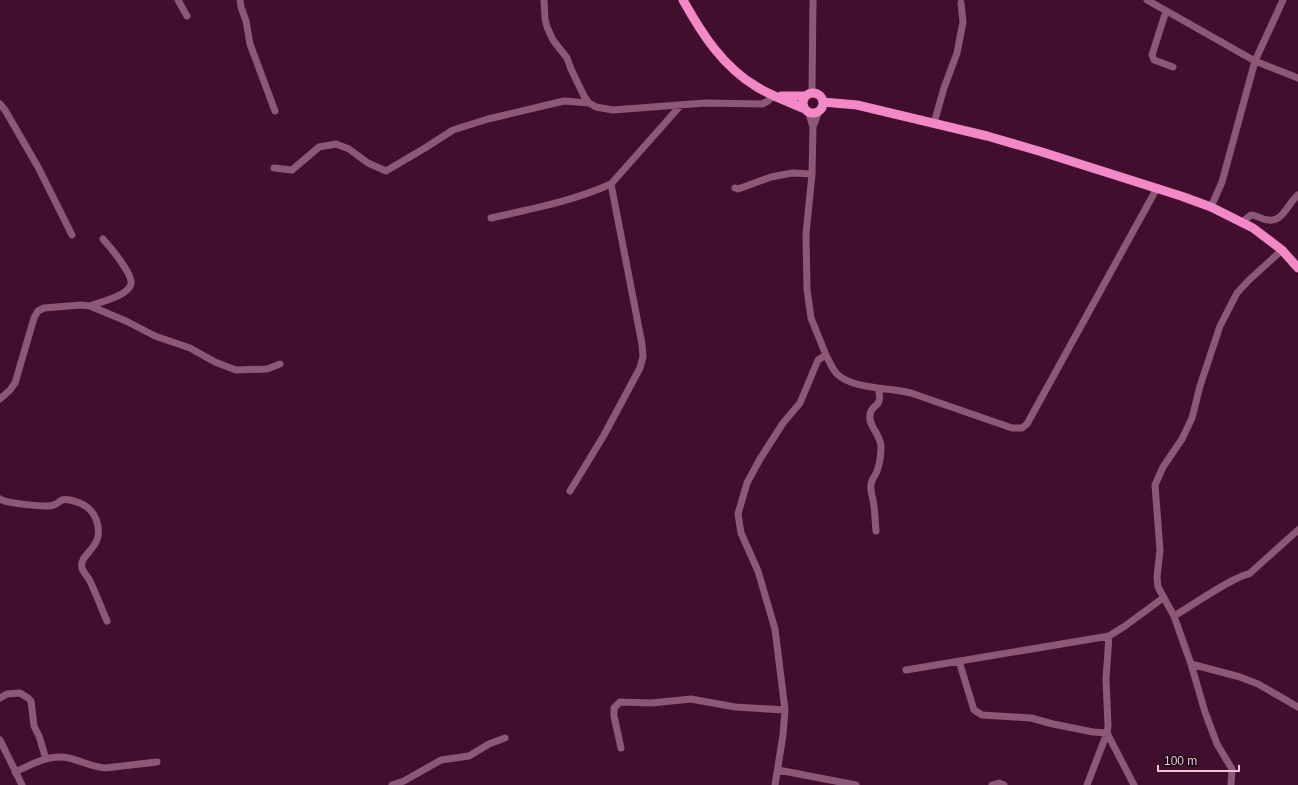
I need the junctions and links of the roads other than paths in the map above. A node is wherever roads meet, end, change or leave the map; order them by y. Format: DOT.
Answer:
graph roads {
  1 [pos="178,0"];
  2 [pos="240,0"];
  3 [pos="544,0"];
  4 [pos="683,0"];
  5 [pos="813,0"];
  6 [pos="1147,0"];
  7 [pos="1283,0"];
  8 [pos="961,3"];
  9 [pos="1166,11"];
  10 [pos="187,16"];
  11 [pos="1255,61"];
  12 [pos="1173,67"];
  13 [pos="1298,78"];
  14 [pos="809,94"];
  15 [pos="776,95"];
  16 [pos="823,102"];
  17 [pos="590,103"];
  18 [pos="0,104"];
  19 [pos="681,105"];
  20 [pos="275,110"];
  21 [pos="806,110"];
  22 [pos="818,112"];
  23 [pos="934,123"];
  24 [pos="813,127"];
  25 [pos="274,168"];
  26 [pos="812,174"];
  27 [pos="610,184"];
  28 [pos="736,188"];
  29 [pos="1157,188"];
  30 [pos="1298,195"];
  31 [pos="1212,207"];
  32 [pos="492,218"];
  33 [pos="1242,222"];
  34 [pos="72,235"];
  35 [pos="104,239"];
  36 [pos="1282,250"];
  37 [pos="1298,268"];
  38 [pos="90,306"];
  39 [pos="826,355"];
  40 [pos="280,364"];
  41 [pos="878,388"];
  42 [pos="0,399"];
  43 [pos="570,491"];
  44 [pos="0,499"];
  45 [pos="1298,530"];
  46 [pos="876,531"];
  47 [pos="1163,598"];
  48 [pos="1174,616"];
  49 [pos="107,620"];
  50 [pos="1109,636"];
  51 [pos="959,661"];
  52 [pos="1191,664"];
  53 [pos="906,670"];
  54 [pos="0,698"];
  55 [pos="1298,707"];
  56 [pos="785,710"];
  57 [pos="1107,733"];
  58 [pos="505,738"];
  59 [pos="0,740"];
  60 [pos="621,748"];
  61 [pos="46,759"];
  62 [pos="157,762"];
  63 [pos="778,770"];
  64 [pos="15,772"];
  65 [pos="22,785"];
  66 [pos="392,785"];
  67 [pos="775,785"];
  68 [pos="856,785"];
  69 [pos="992,785"];
  70 [pos="1004,785"];
  71 [pos="1087,785"];
  72 [pos="1134,785"];
  73 [pos="1232,785"];
  1 -- 10 [label="street"];
  2 -- 20 [label="street"];
  3 -- 17 [label="street"];
  4 -- 15 [label="main road"];
  5 -- 14 [label="street"];
  6 -- 9 [label="street"];
  7 -- 11 [label="street"];
  8 -- 23 [label="street"];
  9 -- 11 [label="street"];
  9 -- 12 [label="street"];
  11 -- 13 [label="street"];
  11 -- 31 [label="street"];
  14 -- 15 [label="main road"];
  14 -- 16 [label="main road"];
  14 -- 21 [label="main road"];
  15 -- 19 [label="street"];
  15 -- 21 [label="main road"];
  16 -- 22 [label="main road"];
  16 -- 23 [label="main road"];
  17 -- 19 [label="street"];
  17 -- 25 [label="street"];
  18 -- 34 [label="street"];
  19 -- 27 [label="street"];
  21 -- 22 [label="main road"];
  21 -- 24 [label="street"];
  22 -- 24 [label="street"];
  23 -- 29 [label="main road"];
  24 -- 26 [label="street"];
  26 -- 28 [label="street"];
  26 -- 39 [label="street"];
  27 -- 32 [label="street"];
  27 -- 43 [label="street"];
  29 -- 31 [label="main road"];
  29 -- 41 [label="street"];
  30 -- 33 [label="street"];
  31 -- 33 [label="main road"];
  33 -- 36 [label="main road"];
  35 -- 38 [label="street"];
  36 -- 37 [label="main road"];
  36 -- 47 [label="street"];
  38 -- 40 [label="street"];
  38 -- 42 [label="street"];
  39 -- 41 [label="street"];
  39 -- 56 [label="street"];
  41 -- 46 [label="street"];
  44 -- 49 [label="street"];
  45 -- 48 [label="street"];
  47 -- 48 [label="street"];
  47 -- 50 [label="street"];
  48 -- 52 [label="street"];
  50 -- 51 [label="street"];
  50 -- 57 [label="street"];
  51 -- 53 [label="street"];
  51 -- 57 [label="street"];
  52 -- 55 [label="street"];
  52 -- 73 [label="street"];
  54 -- 61 [label="street"];
  56 -- 60 [label="street"];
  56 -- 63 [label="street"];
  57 -- 71 [label="street"];
  57 -- 72 [label="street"];
  58 -- 66 [label="street"];
  59 -- 64 [label="street"];
  61 -- 62 [label="street"];
  61 -- 64 [label="street"];
  63 -- 67 [label="street"];
  63 -- 68 [label="street"];
  64 -- 65 [label="street"];
  69 -- 70 [label="street"];
}
